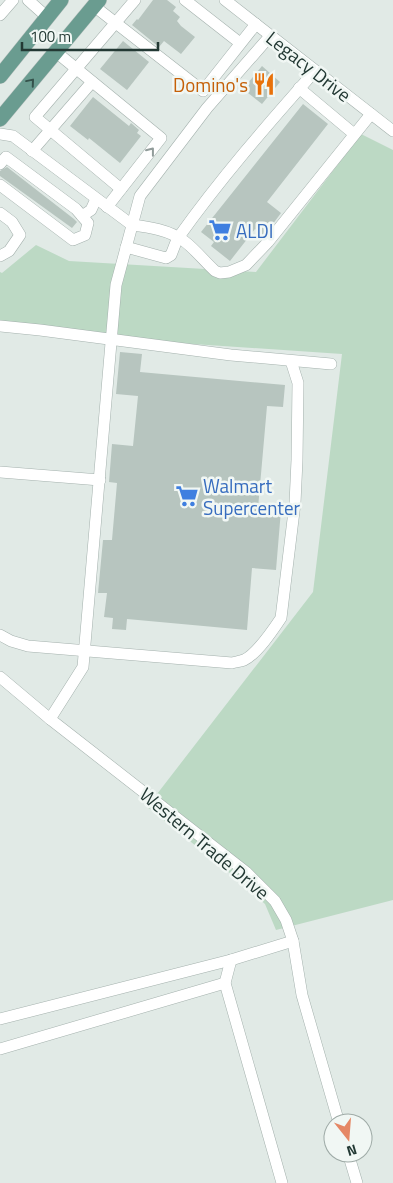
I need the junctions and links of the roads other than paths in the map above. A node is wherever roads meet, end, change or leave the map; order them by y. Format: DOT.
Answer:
graph roads {
  1 [pos="13,0"];
  2 [pos="28,0"];
  3 [pos="61,0"];
  4 [pos="135,0"];
  5 [pos="185,0"];
  6 [pos="225,0"];
  7 [pos="96,3"];
  8 [pos="0,15"];
  9 [pos="47,17"];
  10 [pos="116,23"];
  11 [pos="256,24"];
  12 [pos="270,36"];
  13 [pos="240,43"];
  14 [pos="56,52"];
  15 [pos="14,59"];
  16 [pos="0,66"];
  17 [pos="77,70"];
  18 [pos="315,71"];
  19 [pos="0,76"];
  20 [pos="92,82"];
  21 [pos="299,88"];
  22 [pos="371,114"];
  23 [pos="0,119"];
  24 [pos="50,130"];
  25 [pos="393,132"];
  26 [pos="0,134"];
  27 [pos="354,134"];
  28 [pos="19,141"];
  29 [pos="32,150"];
  30 [pos="3,160"];
  31 [pos="0,185"];
  32 [pos="121,189"];
  33 [pos="96,199"];
  34 [pos="107,207"];
  35 [pos="0,213"];
  36 [pos="82,216"];
  37 [pos="132,225"];
  38 [pos="178,238"];
  39 [pos="126,247"];
  40 [pos="0,256"];
  41 [pos="0,326"];
  42 [pos="112,340"];
  43 [pos="291,361"];
  44 [pos="331,364"];
  45 [pos="0,472"];
  46 [pos="100,480"];
  47 [pos="0,635"];
  48 [pos="84,650"];
  49 [pos="0,677"];
  50 [pos="50,719"];
  51 [pos="293,941"];
  52 [pos="231,960"];
  53 [pos="225,983"];
  54 [pos="0,1019"];
  55 [pos="0,1049"];
  56 [pos="337,1113"];
  57 [pos="351,1163"];
  58 [pos="282,1183"];
  59 [pos="357,1183"];
  1 -- 8 [label="street"];
  2 -- 9 [label="street"];
  3 -- 9 [label="main road"];
  4 -- 10 [label="street"];
  5 -- 13 [label="street"];
  6 -- 11 [label="street, Legacy Drive"];
  7 -- 10 [label="street"];
  7 -- 14 [label="main road"];
  9 -- 15 [label="main road"];
  10 -- 13 [label="street"];
  10 -- 17 [label="street"];
  11 -- 12 [label="street, Legacy Drive"];
  11 -- 13 [label="street"];
  12 -- 18 [label="street, Legacy Drive"];
  12 -- 37 [label="street"];
  14 -- 17 [label="street"];
  23 -- 14 [label="main road, one-way"];
  15 -- 16 [label="main road"];
  15 -- 19 [label="main road"];
  17 -- 20 [label="street"];
  17 -- 24 [label="street"];
  18 -- 21 [label="street"];
  18 -- 22 [label="street, Legacy Drive"];
  20 -- 24 [label="street"];
  32 -- 20 [label="street, one-way"];
  21 -- 27 [label="street"];
  21 -- 38 [label="street"];
  22 -- 25 [label="street, Legacy Drive"];
  22 -- 27 [label="street"];
  24 -- 29 [label="street"];
  24 -- 32 [label="street"];
  26 -- 28 [label="street"];
  27 -- 38 [label="street"];
  28 -- 29 [label="street"];
  28 -- 30 [label="street"];
  29 -- 33 [label="street"];
  30 -- 36 [label="street"];
  31 -- 36 [label="street"];
  32 -- 34 [label="street"];
  33 -- 34 [label="street"];
  33 -- 36 [label="street"];
  34 -- 37 [label="street"];
  35 -- 40 [label="street"];
  37 -- 38 [label="street"];
  37 -- 39 [label="street"];
  38 -- 39 [label="street"];
  39 -- 42 [label="street"];
  41 -- 42 [label="street"];
  42 -- 43 [label="street"];
  42 -- 46 [label="street"];
  43 -- 44 [label="street"];
  43 -- 48 [label="street"];
  45 -- 46 [label="street"];
  46 -- 48 [label="street"];
  47 -- 48 [label="street"];
  48 -- 50 [label="street"];
  49 -- 50 [label="street, Western Trade Drive"];
  50 -- 51 [label="street, Western Trade Drive"];
  51 -- 52 [label="street"];
  51 -- 56 [label="street, Western Trade Drive"];
  52 -- 53 [label="street"];
  52 -- 54 [label="street"];
  53 -- 55 [label="street"];
  53 -- 58 [label="street"];
  57 -- 59 [label="street"];
}
